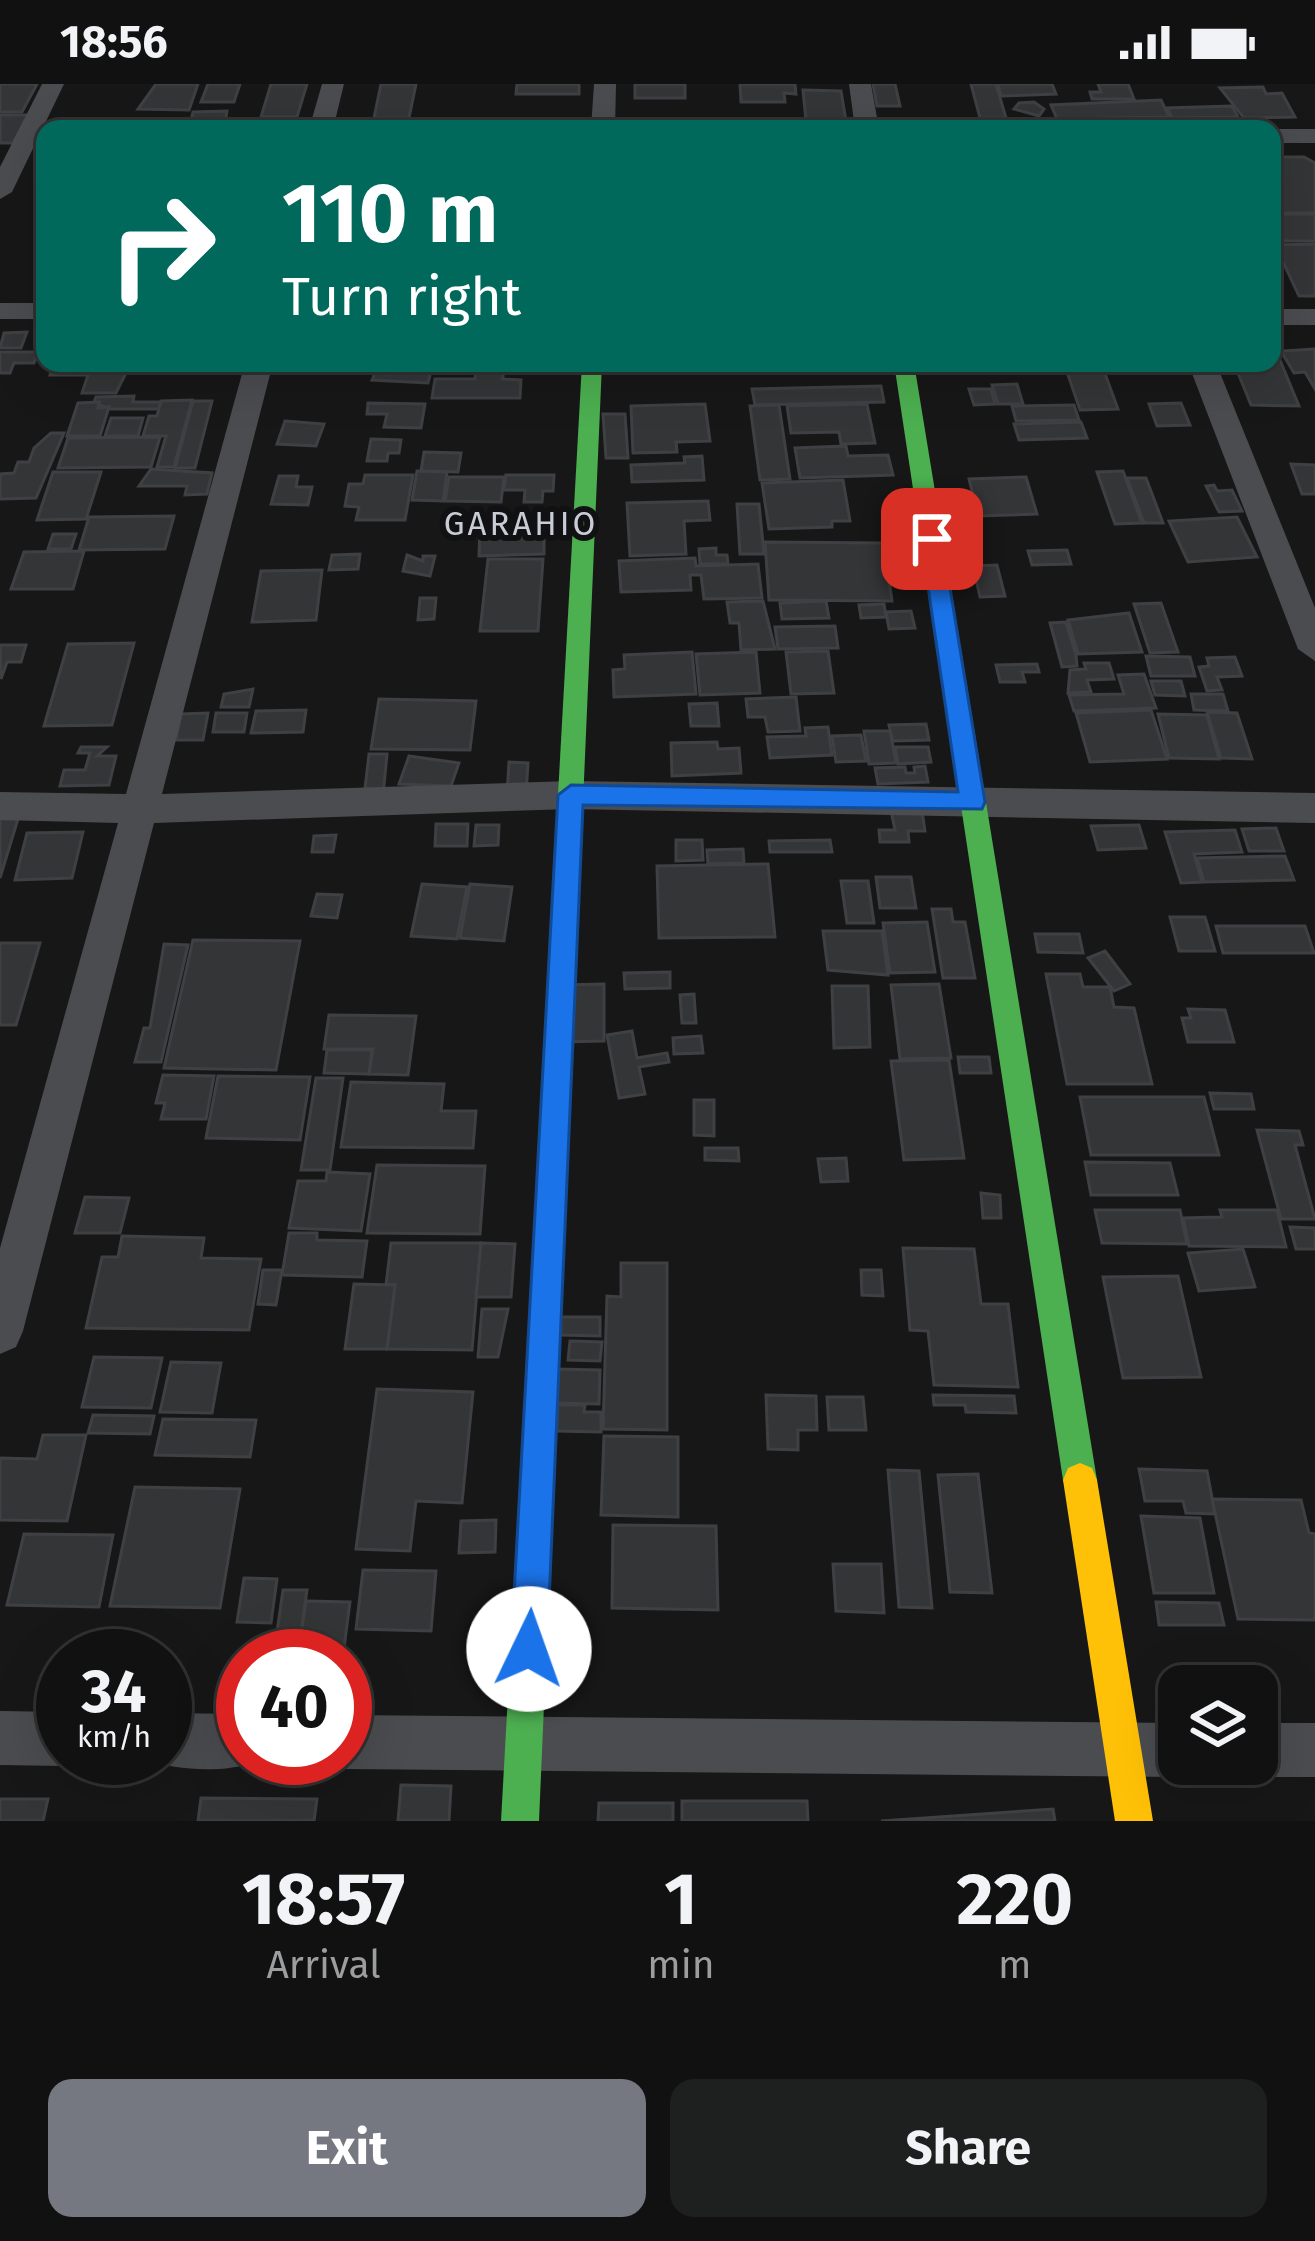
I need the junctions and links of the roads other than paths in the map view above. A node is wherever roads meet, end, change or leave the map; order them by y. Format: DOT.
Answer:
graph roads {
  1 [pos="53,84"];
  2 [pos="333,84"];
  3 [pos="605,84"];
  4 [pos="860,84"];
  5 [pos="323,120"];
  6 [pos="603,120"];
  7 [pos="866,120"];
  8 [pos="1281,136"];
  9 [pos="1315,136"];
  10 [pos="0,192"];
  11 [pos="0,311"];
  12 [pos="36,311"];
  13 [pos="1281,317"];
  14 [pos="1315,317"];
  15 [pos="257,372"];
  16 [pos="592,372"];
  17 [pos="905,372"];
  18 [pos="1206,372"];
  19 [pos="1315,649"];
  20 [pos="571,795"];
  21 [pos="973,802"];
  22 [pos="0,806"];
  23 [pos="1315,808"];
  24 [pos="141,809"];
  25 [pos="0,1331"];
  26 [pos="0,1738"];
  27 [pos="36,1739"];
  28 [pos="372,1742"];
  29 [pos="524,1744"];
  30 [pos="1122,1750"];
  31 [pos="1158,1750"];
  32 [pos="1278,1750"];
  33 [pos="1315,1750"];
  34 [pos="520,1821"];
  35 [pos="1134,1821"];
  1 -- 10 [label="street"];
  2 -- 5 [label="street"];
  3 -- 6 [label="street"];
  4 -- 7 [label="street"];
  8 -- 9 [label="street"];
  11 -- 12 [label="street"];
  13 -- 14 [label="street"];
  15 -- 24 [label="street"];
  16 -- 20 [label="street"];
  17 -- 21 [label="street"];
  18 -- 19 [label="street"];
  20 -- 21 [label="street"];
  20 -- 24 [label="street"];
  20 -- 29 [label="street"];
  21 -- 23 [label="street"];
  21 -- 30 [label="street"];
  22 -- 24 [label="street"];
  24 -- 25 [label="street"];
  26 -- 27 [label="street"];
  28 -- 29 [label="street"];
  29 -- 30 [label="street"];
  29 -- 34 [label="street"];
  30 -- 31 [label="street"];
  30 -- 35 [label="street"];
  32 -- 33 [label="street"];
}
